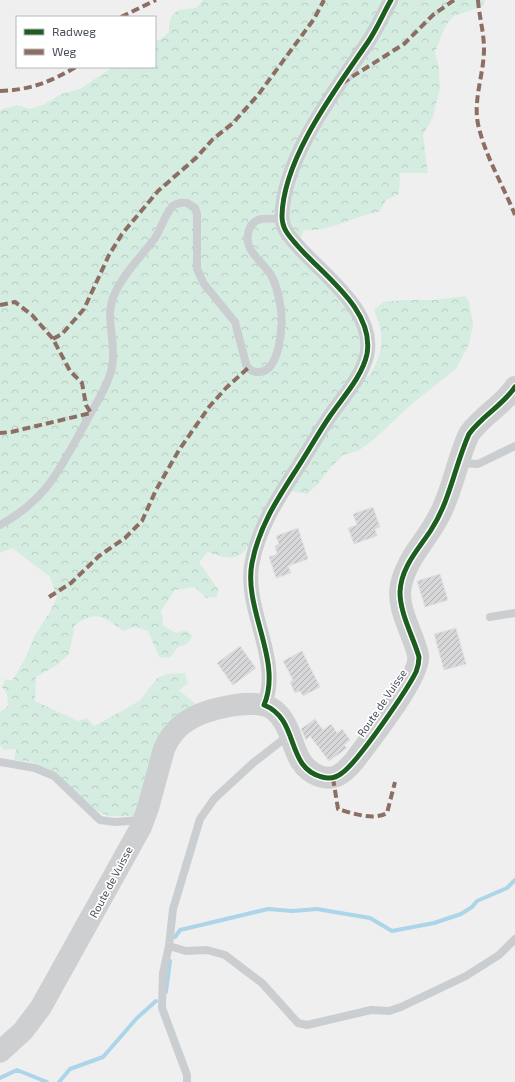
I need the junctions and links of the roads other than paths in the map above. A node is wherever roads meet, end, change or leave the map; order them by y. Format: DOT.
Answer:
graph roads {
  1 [pos="391,0"];
  2 [pos="282,220"];
  3 [pos="515,387"];
  4 [pos="515,446"];
  5 [pos="458,463"];
  6 [pos="0,525"];
  7 [pos="515,613"];
  8 [pos="490,617"];
  9 [pos="264,705"];
  10 [pos="290,734"];
  11 [pos="0,762"];
  12 [pos="144,820"];
  13 [pos="515,939"];
  14 [pos="169,946"];
  15 [pos="0,1052"];
  16 [pos="187,1082"];
  1 -- 2 [label="street"];
  2 -- 6 [label="lane"];
  2 -- 9 [label="street"];
  3 -- 5 [label="street, Route de Vuisse"];
  4 -- 5 [label="lane"];
  5 -- 10 [label="street, Route de Vuisse"];
  7 -- 8 [label="lane"];
  9 -- 10 [label="street, Route de Vuisse"];
  9 -- 12 [label="street, Route de Vuisse"];
  10 -- 14 [label="lane"];
  11 -- 12 [label="lane"];
  12 -- 15 [label="street, Route de Vuisse"];
  13 -- 14 [label="lane"];
  14 -- 16 [label="lane"];
}
